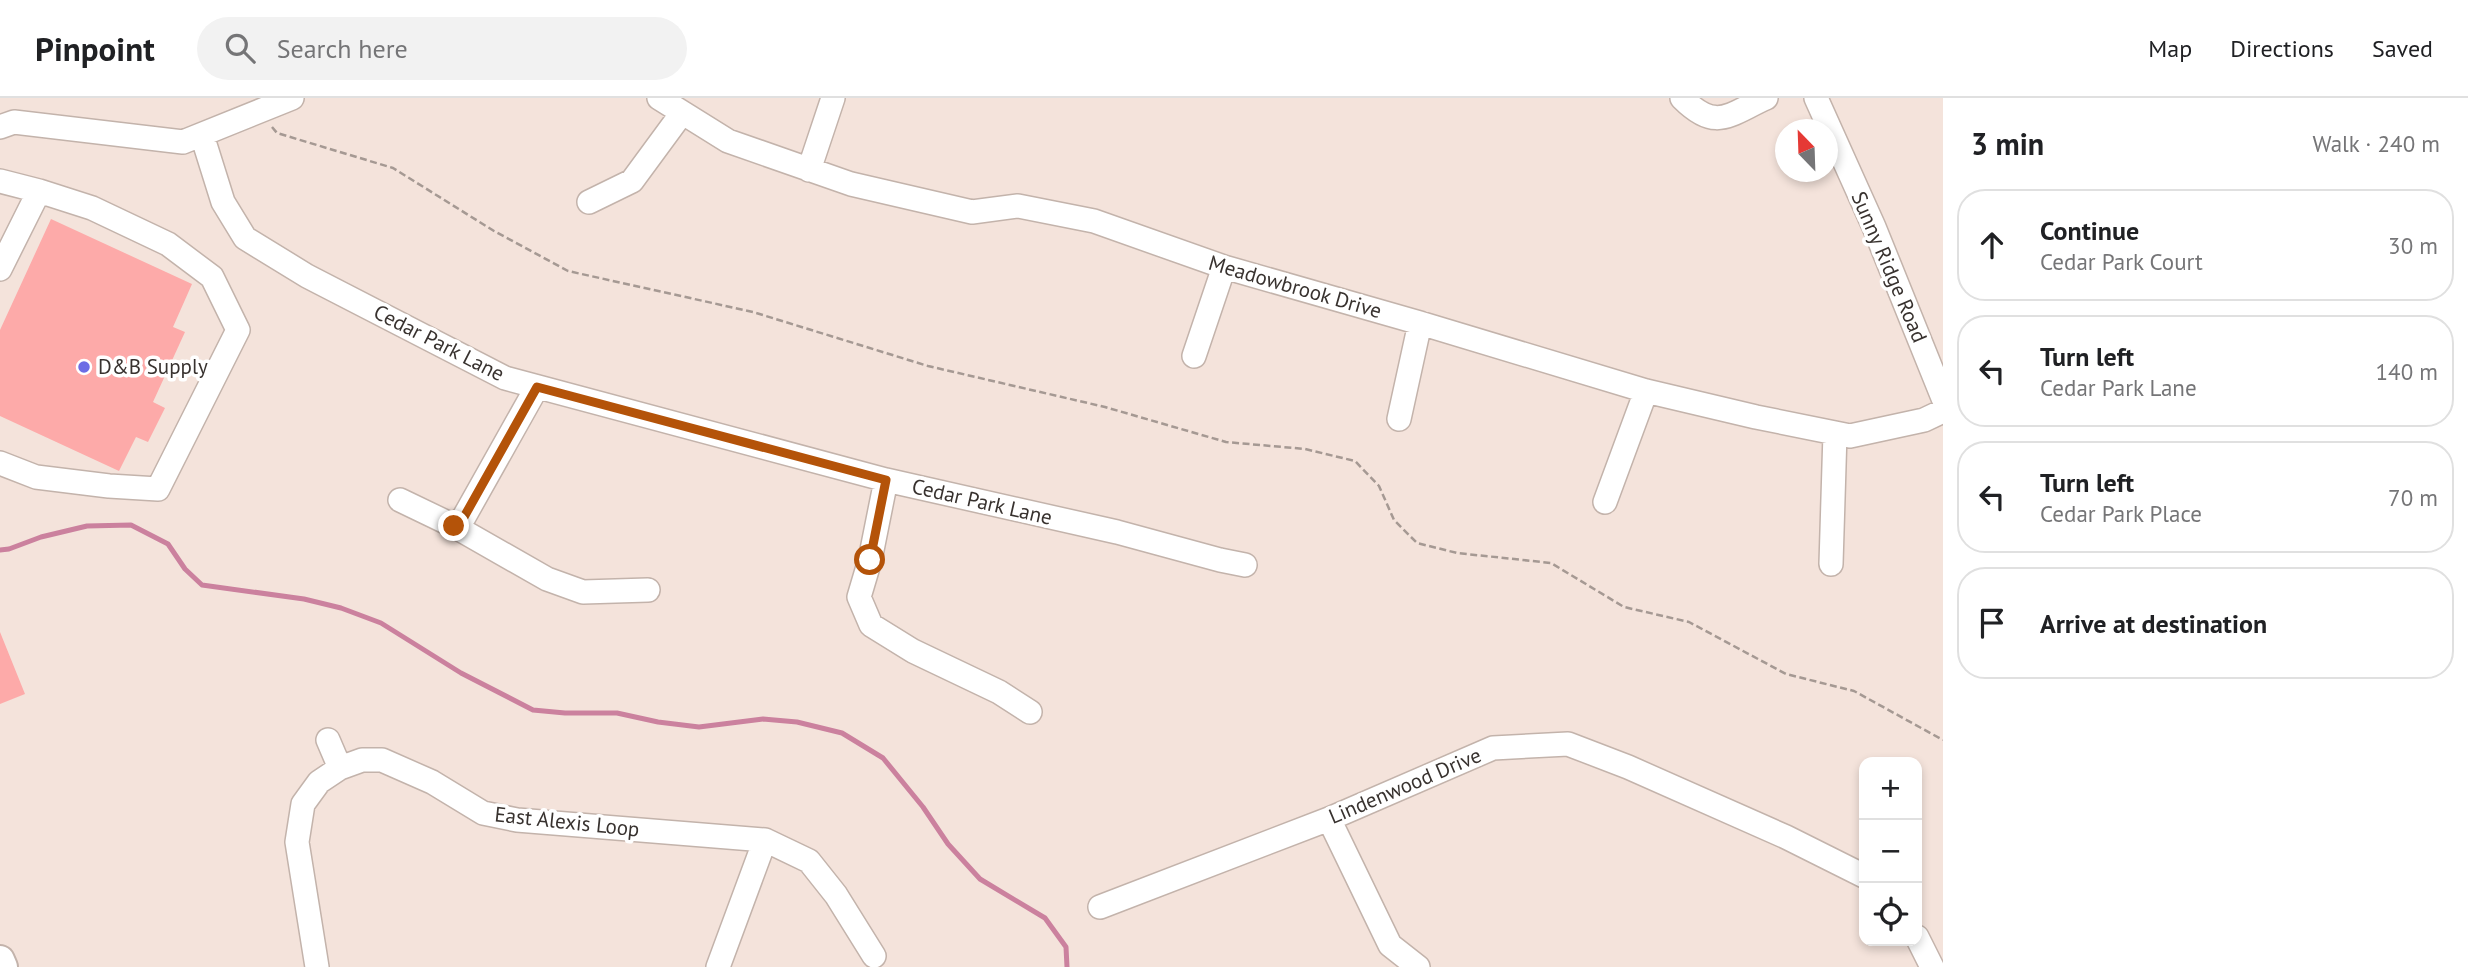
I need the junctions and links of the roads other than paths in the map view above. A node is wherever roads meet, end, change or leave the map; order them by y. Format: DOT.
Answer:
graph roads {
  1 [pos="292,98"];
  2 [pos="659,98"];
  3 [pos="833,98"];
  4 [pos="1682,98"];
  5 [pos="1766,98"];
  6 [pos="1816,98"];
  7 [pos="682,113"];
  8 [pos="0,127"];
  9 [pos="202,135"];
  10 [pos="809,170"];
  11 [pos="0,181"];
  12 [pos="39,191"];
  13 [pos="589,202"];
  14 [pos="1224,267"];
  15 [pos="0,269"];
  16 [pos="1420,323"];
  17 [pos="1194,356"];
  18 [pos="537,387"];
  19 [pos="1646,391"];
  20 [pos="1943,398"];
  21 [pos="1943,411"];
  22 [pos="1399,419"];
  23 [pos="1835,433"];
  24 [pos="0,463"];
  25 [pos="886,480"];
  26 [pos="400,500"];
  27 [pos="1605,502"];
  28 [pos="454,526"];
  29 [pos="1831,564"];
  30 [pos="1245,565"];
  31 [pos="648,590"];
  32 [pos="1030,712"];
  33 [pos="328,740"];
  34 [pos="340,768"];
  35 [pos="1329,819"];
  36 [pos="765,840"];
  37 [pos="1859,874"];
  38 [pos="1100,907"];
  39 [pos="1922,946"];
  40 [pos="874,956"];
  41 [pos="0,960"];
  42 [pos="3,967"];
  43 [pos="317,967"];
  44 [pos="718,967"];
  45 [pos="1418,967"];
  46 [pos="1932,967"];
  1 -- 9 [label="street"];
  2 -- 7 [label="street, Meadowbrook Drive"];
  3 -- 10 [label="street"];
  4 -- 5 [label="street"];
  6 -- 20 [label="street, Sunny Ridge Road"];
  7 -- 10 [label="street, Meadowbrook Drive"];
  7 -- 13 [label="street"];
  8 -- 9 [label="street"];
  9 -- 18 [label="street, Cedar Park Lane"];
  10 -- 14 [label="street, Meadowbrook Drive"];
  11 -- 12 [label="street"];
  12 -- 15 [label="street"];
  12 -- 24 [label="street"];
  14 -- 16 [label="street, Meadowbrook Drive"];
  14 -- 17 [label="street"];
  16 -- 19 [label="street, Meadowbrook Drive"];
  16 -- 22 [label="street"];
  18 -- 25 [label="street, Cedar Park Lane"];
  18 -- 28 [label="street"];
  19 -- 23 [label="street, Meadowbrook Drive"];
  19 -- 27 [label="street"];
  21 -- 23 [label="street, Meadowbrook Drive"];
  23 -- 29 [label="street"];
  25 -- 30 [label="street, Cedar Park Lane"];
  25 -- 32 [label="street"];
  26 -- 28 [label="street"];
  28 -- 31 [label="street"];
  33 -- 34 [label="street"];
  34 -- 36 [label="street, East Alexis Loop"];
  34 -- 43 [label="street, East Alexis Loop"];
  35 -- 37 [label="street, Lindenwood Drive"];
  35 -- 38 [label="street, Lindenwood Drive"];
  35 -- 45 [label="street"];
  36 -- 40 [label="street"];
  36 -- 44 [label="street"];
  39 -- 46 [label="street"];
  41 -- 42 [label="main road"];
}
